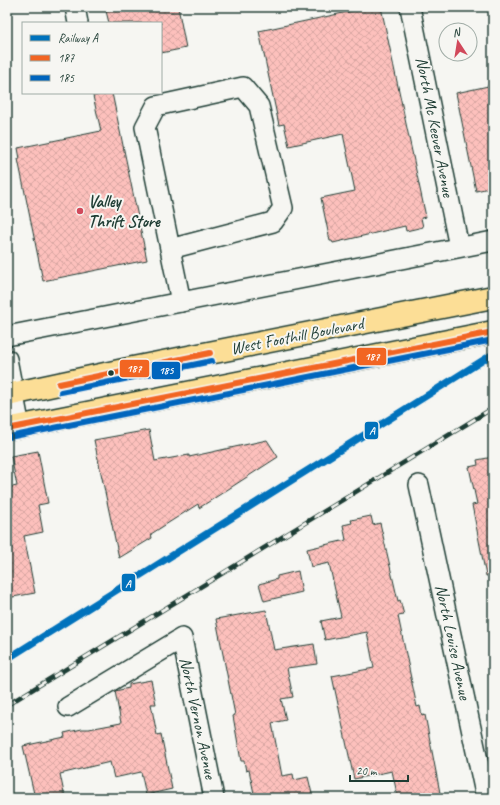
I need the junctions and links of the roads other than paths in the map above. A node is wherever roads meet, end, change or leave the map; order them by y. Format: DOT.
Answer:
graph roads {
  1 [pos="75,7"];
  2 [pos="410,7"];
  3 [pos="78,22"];
  4 [pos="493,241"];
  5 [pos="459,247"];
  6 [pos="170,249"];
  7 [pos="493,298"];
  8 [pos="181,302"];
  9 [pos="493,332"];
  10 [pos="7,336"];
  11 [pos="7,359"];
  12 [pos="10,394"];
  13 [pos="13,428"];
  14 [pos="419,485"];
  15 [pos="68,707"];
  16 [pos="214,798"];
  17 [pos="486,798"];
  1 -- 3 [label="street"];
  2 -- 5 [label="street, North Mc Keever Avenue"];
  4 -- 5 [label="street"];
  5 -- 8 [label="street"];
  6 -- 6 [label="street"];
  6 -- 8 [label="street"];
  7 -- 12 [label="main road, West Foothill Boulevard"];
  8 -- 10 [label="street"];
  9 -- 13 [label="main road, West Foothill Boulevard"];
  11 -- 12 [label="street"];
  12 -- 13 [label="street"];
  14 -- 17 [label="street, North Louise Avenue"];
  15 -- 16 [label="street, North Vernon Avenue"];
}
